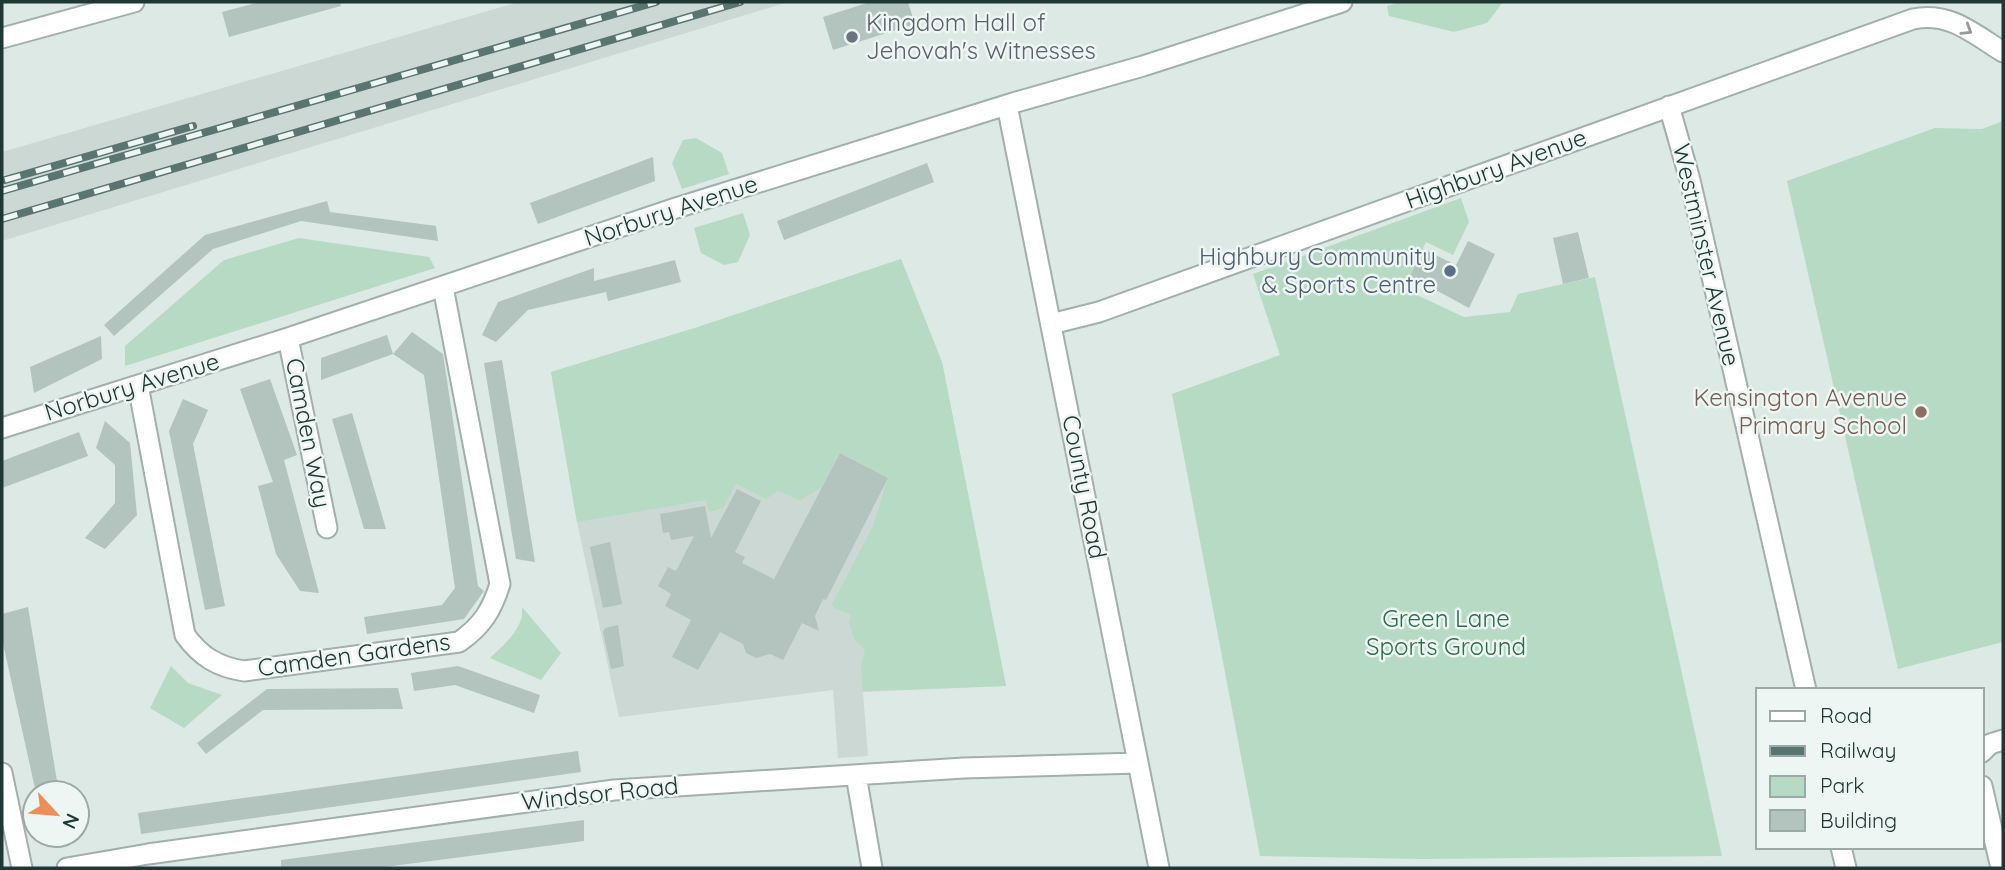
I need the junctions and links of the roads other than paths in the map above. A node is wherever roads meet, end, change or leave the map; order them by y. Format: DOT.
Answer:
graph roads {
  1 [pos="134,2"];
  2 [pos="1342,2"];
  3 [pos="1928,9"];
  4 [pos="2,38"];
  5 [pos="2003,52"];
  6 [pos="1007,105"];
  7 [pos="1669,106"];
  8 [pos="443,287"];
  9 [pos="1051,324"];
  10 [pos="288,338"];
  11 [pos="138,385"];
  12 [pos="2,428"];
  13 [pos="327,528"];
  14 [pos="1806,688"];
  15 [pos="2003,740"];
  16 [pos="1984,750"];
  17 [pos="1138,763"];
  18 [pos="2,773"];
  19 [pos="856,775"];
  20 [pos="1984,795"];
  21 [pos="5,809"];
  22 [pos="1841,849"];
  23 [pos="23,868"];
  24 [pos="67,868"];
  25 [pos="872,868"];
  26 [pos="1159,868"];
  27 [pos="1846,868"];
  28 [pos="2001,868"];
  1 -- 4 [label="street"];
  2 -- 6 [label="street, Norbury Avenue"];
  3 -- 5 [label="street, one-way"];
  3 -- 7 [label="street, Highbury Avenue"];
  6 -- 8 [label="street, Norbury Avenue"];
  6 -- 9 [label="street, County Road"];
  7 -- 9 [label="street, Highbury Avenue"];
  7 -- 14 [label="street, Westminster Avenue"];
  8 -- 10 [label="street, Norbury Avenue"];
  8 -- 11 [label="street, Camden Gardens"];
  9 -- 17 [label="street, County Road"];
  10 -- 11 [label="street, Norbury Avenue"];
  10 -- 13 [label="street, Camden Way"];
  11 -- 12 [label="street, Norbury Avenue"];
  15 -- 16 [label="street"];
  17 -- 19 [label="street, Windsor Road"];
  17 -- 26 [label="street, County Road"];
  18 -- 21 [label="street"];
  19 -- 24 [label="street, Windsor Road"];
  19 -- 25 [label="street"];
  20 -- 28 [label="street"];
  21 -- 23 [label="street"];
  22 -- 27 [label="street"];
}
